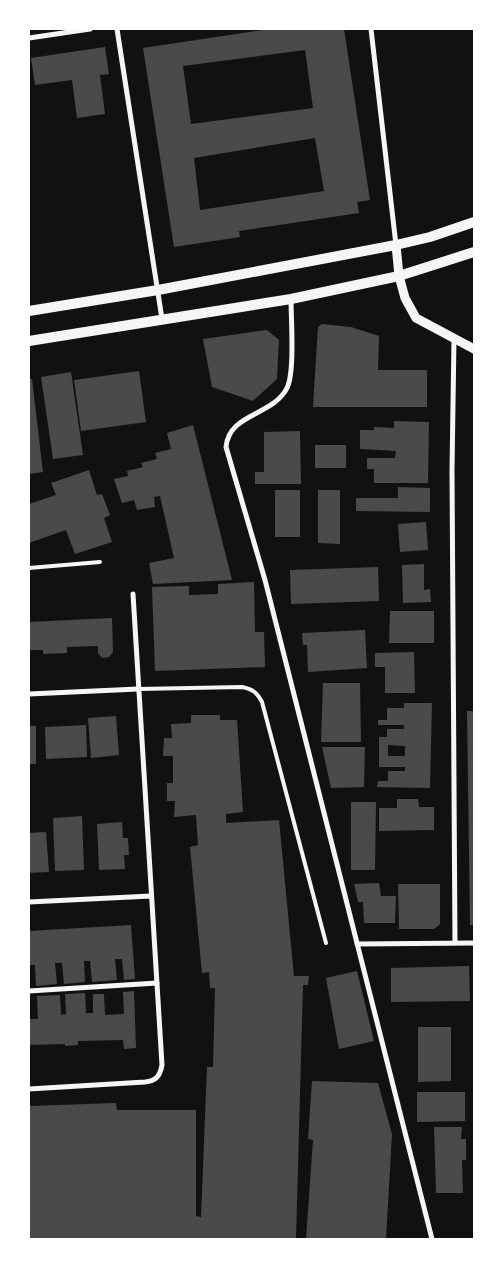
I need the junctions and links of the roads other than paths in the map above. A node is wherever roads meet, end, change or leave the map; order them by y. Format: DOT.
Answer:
graph roads {
  1 [pos="90,29"];
  2 [pos="117,29"];
  3 [pos="372,29"];
  4 [pos="29,38"];
  5 [pos="474,222"];
  6 [pos="396,245"];
  7 [pos="474,252"];
  8 [pos="399,276"];
  9 [pos="158,290"];
  10 [pos="291,299"];
  11 [pos="29,311"];
  12 [pos="162,320"];
  13 [pos="454,339"];
  14 [pos="29,341"];
  15 [pos="474,349"];
  16 [pos="100,562"];
  17 [pos="29,568"];
  18 [pos="133,594"];
  19 [pos="138,689"];
  20 [pos="29,694"];
  21 [pos="152,896"];
  22 [pos="29,902"];
  23 [pos="326,943"];
  24 [pos="357,944"];
  25 [pos="455,944"];
  26 [pos="474,944"];
  27 [pos="157,983"];
  28 [pos="29,992"];
  29 [pos="29,1089"];
  30 [pos="432,1239"];
  1 -- 4 [label="street"];
  2 -- 9 [label="street"];
  3 -- 6 [label="street"];
  5 -- 6 [label="main road"];
  6 -- 8 [label="street"];
  6 -- 9 [label="main road"];
  7 -- 8 [label="main road"];
  8 -- 10 [label="main road"];
  8 -- 13 [label="street"];
  9 -- 11 [label="main road"];
  9 -- 12 [label="street"];
  10 -- 12 [label="main road"];
  10 -- 24 [label="street"];
  12 -- 14 [label="main road"];
  13 -- 15 [label="street"];
  13 -- 25 [label="street"];
  16 -- 17 [label="lane"];
  18 -- 19 [label="street"];
  19 -- 20 [label="street"];
  19 -- 21 [label="street"];
  19 -- 23 [label="lane"];
  21 -- 22 [label="street"];
  21 -- 27 [label="street"];
  24 -- 25 [label="street"];
  24 -- 30 [label="street"];
  25 -- 26 [label="street"];
  27 -- 28 [label="street"];
  27 -- 29 [label="street"];
}
